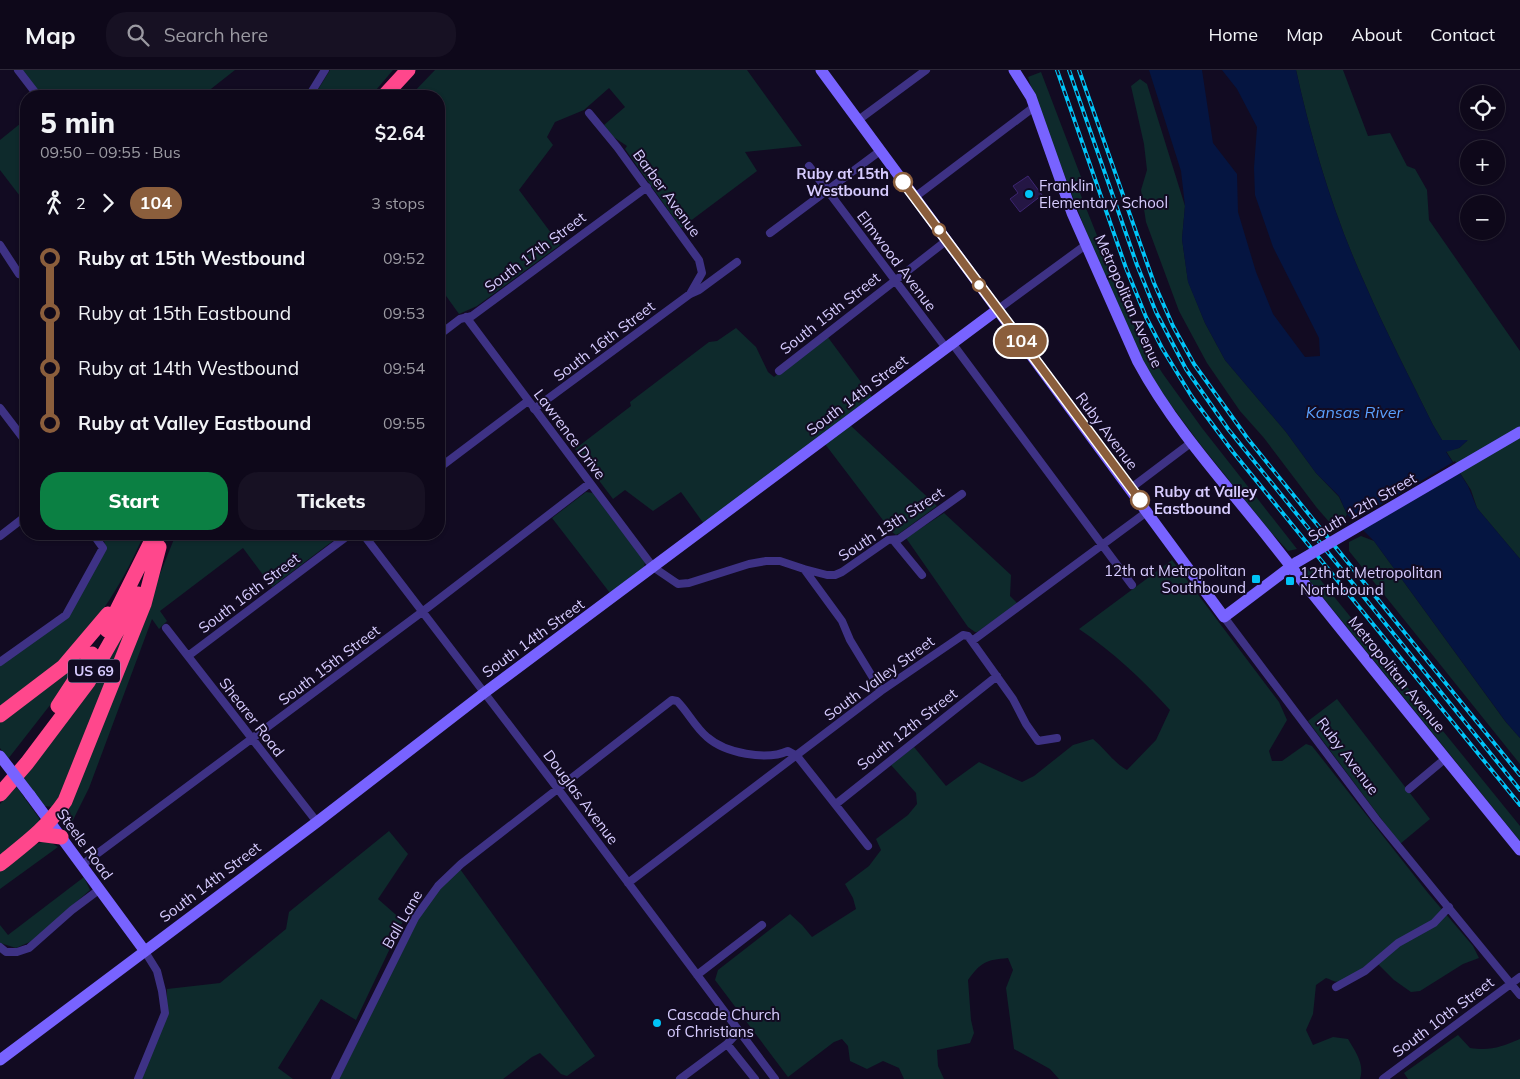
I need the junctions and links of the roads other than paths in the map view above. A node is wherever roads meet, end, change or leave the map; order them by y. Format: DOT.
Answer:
graph roads {
  1 [pos="18,70"];
  2 [pos="325,70"];
  3 [pos="408,70"];
  4 [pos="420,70"];
  5 [pos="820,70"];
  6 [pos="926,70"];
  7 [pos="1014,70"];
  8 [pos="33,90"];
  9 [pos="313,90"];
  10 [pos="390,90"];
  11 [pos="402,90"];
  12 [pos="1034,107"];
  13 [pos="590,113"];
  14 [pos="857,120"];
  15 [pos="880,151"];
  16 [pos="809,166"];
  17 [pos="647,187"];
  18 [pos="828,190"];
  19 [pos="915,198"];
  20 [pos="770,233"];
  21 [pos="946,241"];
  22 [pos="1087,244"];
  23 [pos="0,245"];
  24 [pos="737,262"];
  25 [pos="19,274"];
  26 [pos="894,280"];
  27 [pos="690,294"];
  28 [pos="997,310"];
  29 [pos="466,317"];
  30 [pos="445,330"];
  31 [pos="949,346"];
  32 [pos="779,371"];
  33 [pos="528,401"];
  34 [pos="0,409"];
  35 [pos="534,409"];
  36 [pos="1520,432"];
  37 [pos="20,434"];
  38 [pos="1192,442"];
  39 [pos="445,463"];
  40 [pos="590,483"];
  41 [pos="1131,488"];
  42 [pos="962,494"];
  43 [pos="1148,511"];
  44 [pos="20,521"];
  45 [pos="0,536"];
  46 [pos="97,540"];
  47 [pos="158,540"];
  48 [pos="158,540"];
  49 [pos="159,540"];
  50 [pos="342,540"];
  51 [pos="368,540"];
  52 [pos="894,540"];
  53 [pos="1102,547"];
  54 [pos="1295,564"];
  55 [pos="653,567"];
  56 [pos="804,569"];
  57 [pos="922,575"];
  58 [pos="1132,585"];
  59 [pos="129,586"];
  60 [pos="422,612"];
  61 [pos="1224,617"];
  62 [pos="166,628"];
  63 [pos="972,641"];
  64 [pos="188,656"];
  65 [pos="0,662"];
  66 [pos="997,676"];
  67 [pos="881,691"];
  68 [pos="484,693"];
  69 [pos="0,715"];
  70 [pos="1057,738"];
  71 [pos="252,740"];
  72 [pos="0,756"];
  73 [pos="797,756"];
  74 [pos="1446,758"];
  75 [pos="0,779"];
  76 [pos="1409,788"];
  77 [pos="558,789"];
  78 [pos="0,794"];
  79 [pos="836,804"];
  80 [pos="50,822"];
  81 [pos="316,822"];
  82 [pos="38,834"];
  83 [pos="61,837"];
  84 [pos="868,846"];
  85 [pos="1520,850"];
  86 [pos="0,864"];
  87 [pos="82,866"];
  88 [pos="628,883"];
  89 [pos="100,889"];
  90 [pos="1449,907"];
  91 [pos="762,925"];
  92 [pos="0,947"];
  93 [pos="144,950"];
  94 [pos="697,976"];
  95 [pos="1520,977"];
  96 [pos="1510,984"];
  97 [pos="1336,987"];
  98 [pos="1520,995"];
  99 [pos="739,1031"];
  100 [pos="727,1044"];
  101 [pos="0,1060"];
  102 [pos="138,1079"];
  103 [pos="335,1079"];
  104 [pos="680,1079"];
  105 [pos="755,1079"];
  106 [pos="775,1079"];
  107 [pos="1383,1079"];
  1 -- 8 [label="street"];
  2 -- 9 [label="street"];
  3 -- 10 [label="highway"];
  4 -- 11 [label="highway"];
  5 -- 14 [label="street, Ruby Avenue"];
  6 -- 14 [label="street"];
  7 -- 12 [label="street, Metropolitan Avenue"];
  12 -- 19 [label="street"];
  12 -- 22 [label="street, Metropolitan Avenue"];
  13 -- 17 [label="street, Barber Avenue"];
  14 -- 15 [label="street, Ruby Avenue"];
  15 -- 18 [label="street"];
  15 -- 19 [label="street, Ruby Avenue"];
  16 -- 18 [label="street, Elmwood Avenue"];
  17 -- 27 [label="street, Barber Avenue"];
  17 -- 29 [label="street, South 17th Street"];
  18 -- 20 [label="street"];
  18 -- 26 [label="street, Elmwood Avenue"];
  19 -- 21 [label="street, Ruby Avenue"];
  21 -- 26 [label="street, South 15th Street"];
  21 -- 28 [label="street, Ruby Avenue"];
  22 -- 28 [label="street, South 14th Street"];
  22 -- 38 [label="street, Metropolitan Avenue"];
  23 -- 25 [label="street"];
  24 -- 27 [label="street, South 16th Street"];
  26 -- 31 [label="street, Elmwood Avenue"];
  26 -- 32 [label="street, South 15th Street"];
  27 -- 35 [label="street, South 16th Street"];
  28 -- 31 [label="street, South 14th Street"];
  28 -- 41 [label="street, Ruby Avenue"];
  29 -- 30 [label="street, South 17th Street"];
  29 -- 33 [label="street, Lawrence Drive"];
  31 -- 53 [label="street, Elmwood Avenue"];
  31 -- 55 [label="street, South 14th Street"];
  33 -- 35 [label="street, Lawrence Drive"];
  33 -- 39 [label="street"];
  34 -- 37 [label="street"];
  35 -- 40 [label="street, Lawrence Drive"];
  36 -- 54 [label="street, South 12th Street, bridge"];
  38 -- 41 [label="street"];
  38 -- 54 [label="street, Metropolitan Avenue"];
  40 -- 55 [label="street, Lawrence Drive"];
  40 -- 60 [label="street, South 15th Street"];
  41 -- 43 [label="street, Ruby Avenue"];
  42 -- 52 [label="street, South 13th Street"];
  43 -- 53 [label="street"];
  43 -- 61 [label="street, Ruby Avenue"];
  44 -- 45 [label="street"];
  46 -- 65 [label="street"];
  47 -- 59 [label="highway, US 69"];
  48 -- 78 [label="highway, US 69"];
  49 -- 80 [label="highway"];
  50 -- 64 [label="street, South 16th Street"];
  51 -- 60 [label="street, Douglas Avenue"];
  52 -- 56 [label="street, South 13th Street"];
  52 -- 57 [label="street"];
  53 -- 58 [label="street"];
  53 -- 63 [label="street"];
  54 -- 61 [label="street, South 12th Street"];
  54 -- 74 [label="street, Metropolitan Avenue"];
  55 -- 56 [label="street, Lawrence Drive"];
  55 -- 68 [label="street, South 14th Street"];
  56 -- 67 [label="street"];
  59 -- 69 [label="highway"];
  59 -- 75 [label="highway, US 69"];
  60 -- 68 [label="street, Douglas Avenue"];
  60 -- 71 [label="street, South 15th Street"];
  61 -- 90 [label="street, Ruby Avenue"];
  62 -- 64 [label="street, Shearer Road"];
  63 -- 66 [label="street"];
  63 -- 67 [label="street, South Valley Street"];
  64 -- 71 [label="street, Shearer Road"];
  66 -- 70 [label="street"];
  66 -- 79 [label="street, South 12th Street"];
  67 -- 73 [label="street, South Valley Street"];
  68 -- 77 [label="street, Douglas Avenue"];
  68 -- 81 [label="street, South 14th Street"];
  71 -- 81 [label="street, Shearer Road"];
  71 -- 87 [label="street, South 15th Street"];
  72 -- 80 [label="street, Steele Road, bridge"];
  73 -- 77 [label="street"];
  73 -- 79 [label="street"];
  73 -- 88 [label="street, South Valley Street"];
  74 -- 76 [label="street"];
  74 -- 85 [label="street, Metropolitan Avenue"];
  77 -- 88 [label="street, Douglas Avenue"];
  77 -- 103 [label="street, Ball Lane"];
  79 -- 84 [label="street"];
  80 -- 82 [label="highway"];
  80 -- 83 [label="street, Steele Road"];
  81 -- 93 [label="street, South 14th Street"];
  82 -- 83 [label="highway"];
  82 -- 86 [label="highway"];
  83 -- 87 [label="street, Steele Road"];
  87 -- 89 [label="street, Steele Road"];
  88 -- 94 [label="street, Douglas Avenue"];
  89 -- 92 [label="street"];
  89 -- 93 [label="street, Steele Road"];
  90 -- 96 [label="street, Ruby Avenue"];
  90 -- 97 [label="street"];
  91 -- 94 [label="street"];
  93 -- 101 [label="street, South 14th Street"];
  93 -- 102 [label="street"];
  94 -- 99 [label="street, Douglas Avenue"];
  95 -- 96 [label="street, South 10th Street"];
  96 -- 98 [label="street, Ruby Avenue"];
  96 -- 107 [label="street, South 10th Street"];
  99 -- 100 [label="street"];
  99 -- 106 [label="street, Douglas Avenue"];
  100 -- 104 [label="street"];
  100 -- 105 [label="street"];
}
